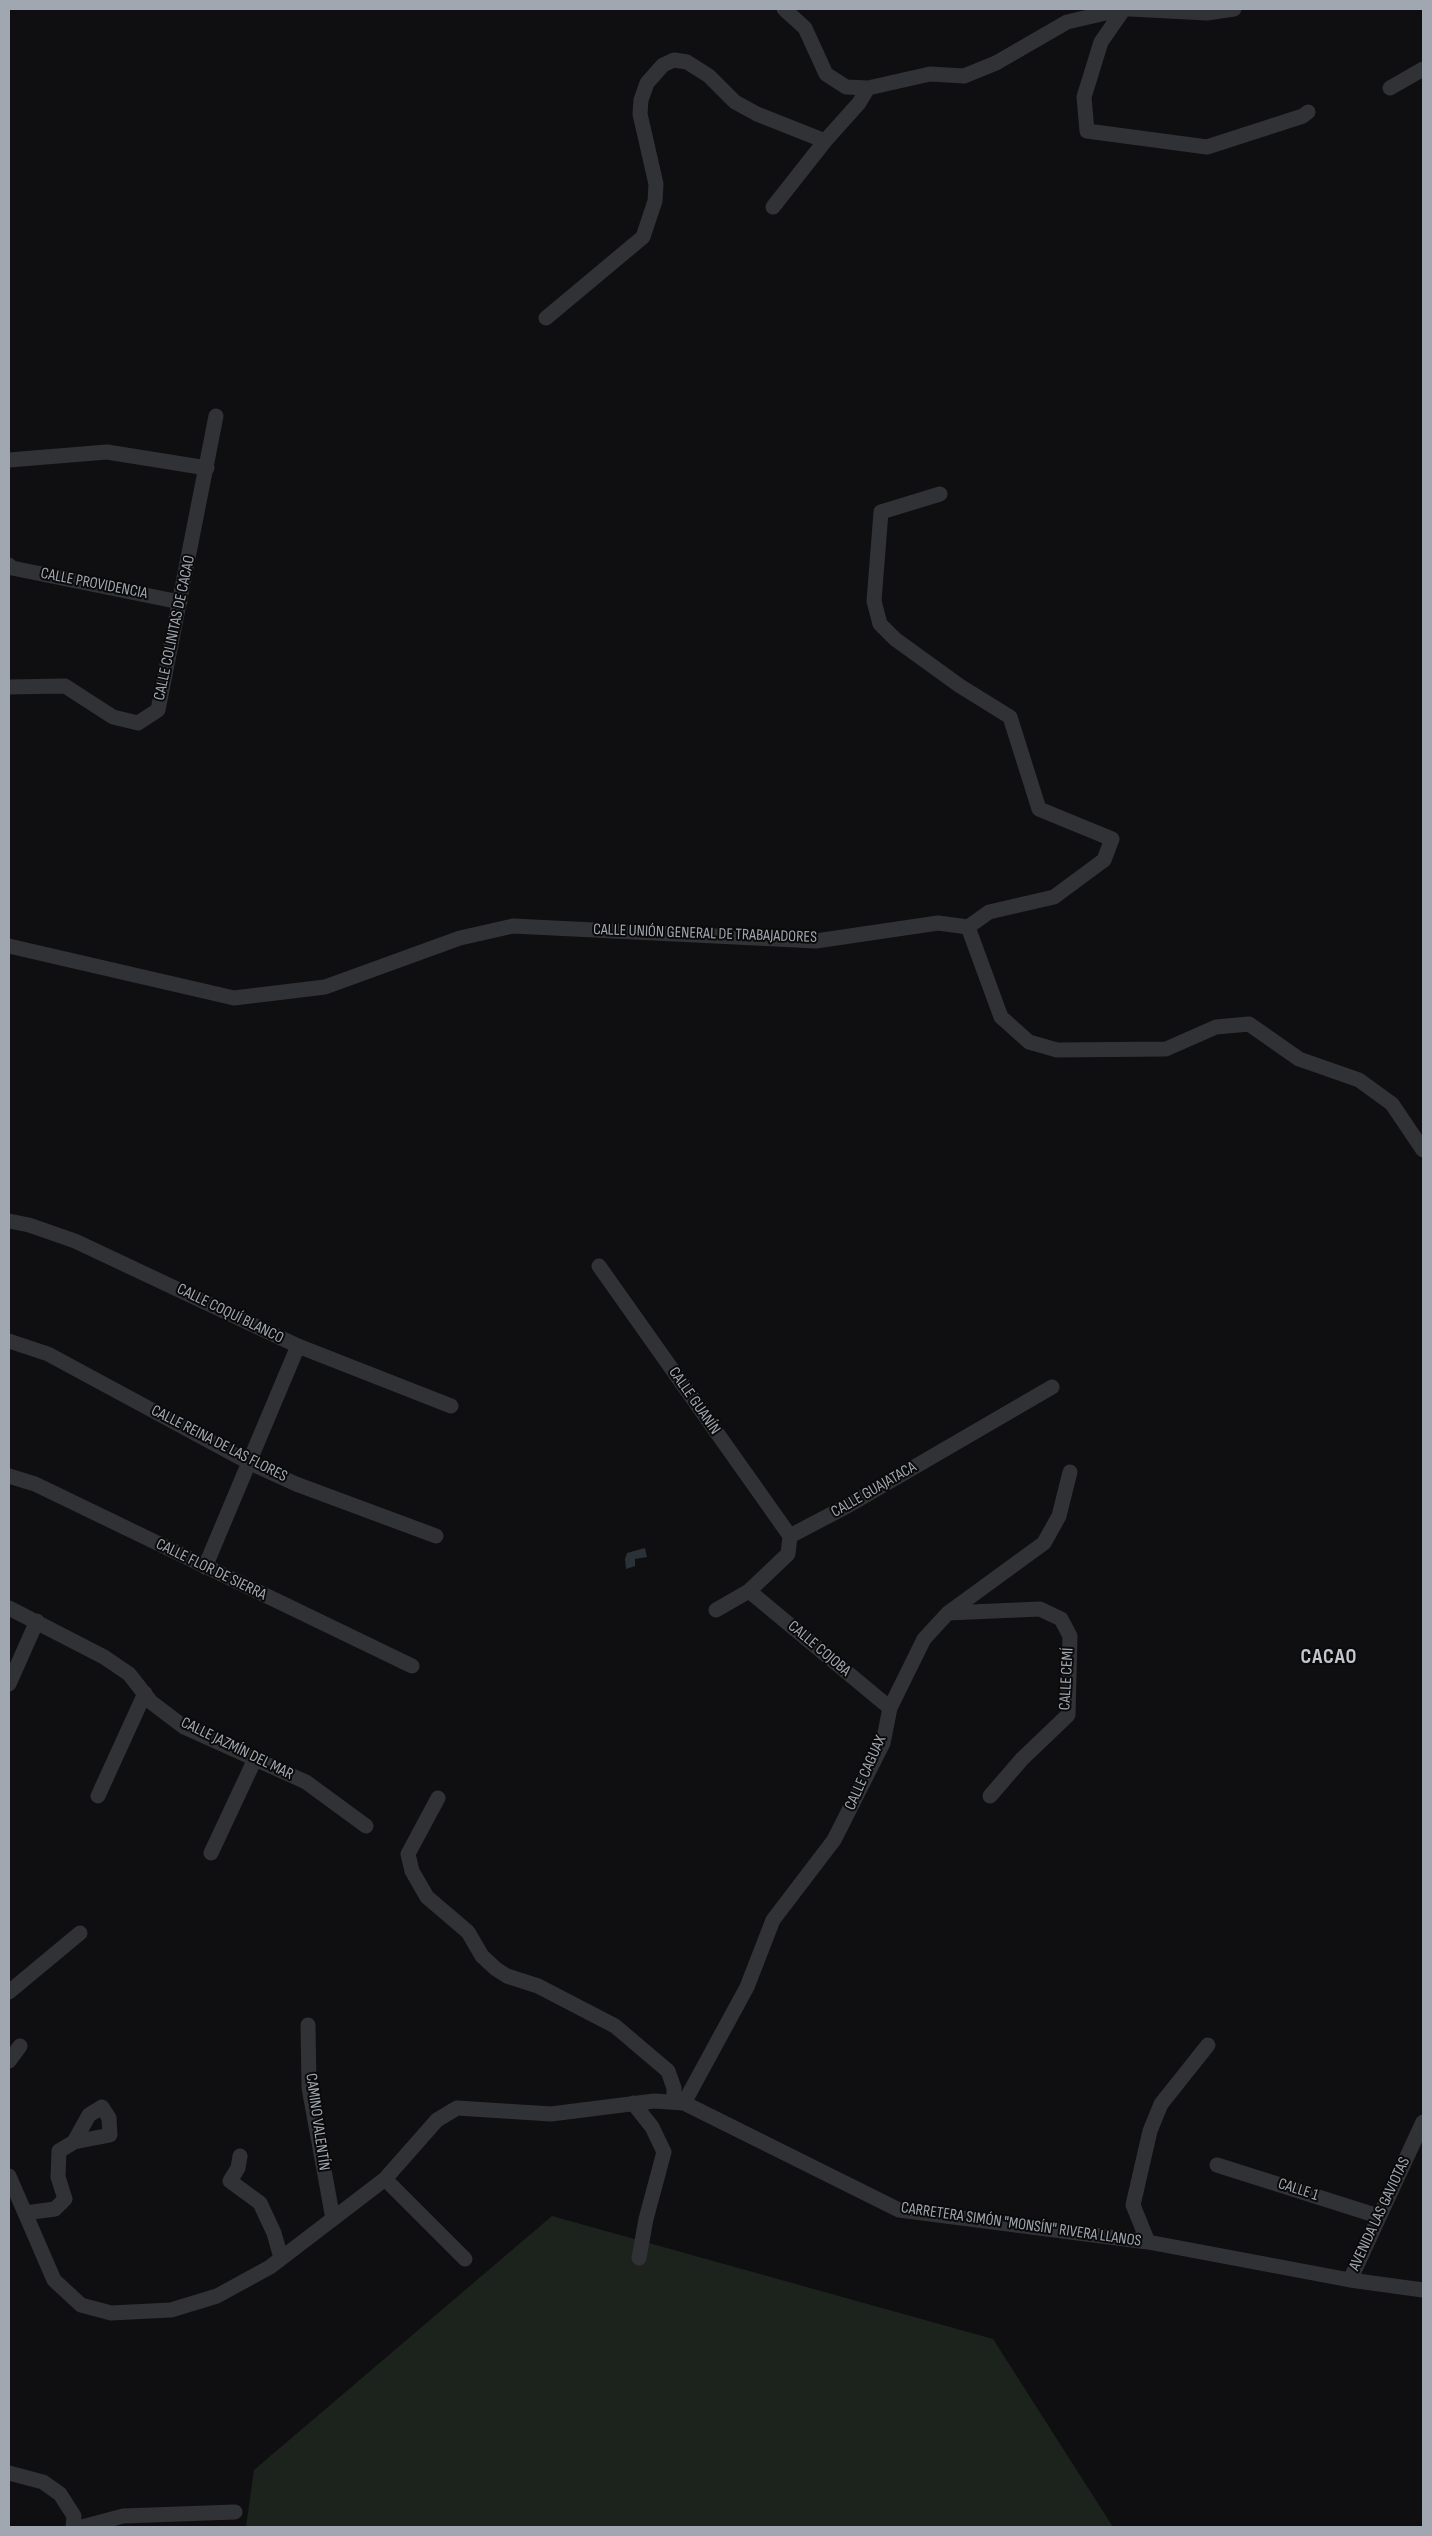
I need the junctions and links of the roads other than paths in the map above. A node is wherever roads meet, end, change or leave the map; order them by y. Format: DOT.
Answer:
graph roads {
  1 [pos="784,9"];
  2 [pos="1124,9"];
  3 [pos="1128,9"];
  4 [pos="1234,9"];
  5 [pos="1423,69"];
  6 [pos="868,88"];
  7 [pos="1390,88"];
  8 [pos="1308,112"];
  9 [pos="825,141"];
  10 [pos="773,207"];
  11 [pos="546,318"];
  12 [pos="216,416"];
  13 [pos="9,460"];
  14 [pos="207,468"];
  15 [pos="940,494"];
  16 [pos="9,565"];
  17 [pos="180,602"];
  18 [pos="9,687"];
  19 [pos="968,927"];
  20 [pos="9,946"];
  21 [pos="1423,1150"];
  22 [pos="9,1221"];
  23 [pos="599,1266"];
  24 [pos="9,1340"];
  25 [pos="298,1346"];
  26 [pos="1052,1387"];
  27 [pos="451,1406"];
  28 [pos="248,1462"];
  29 [pos="1070,1472"];
  30 [pos="9,1476"];
  31 [pos="436,1536"];
  32 [pos="790,1536"];
  33 [pos="205,1567"];
  34 [pos="749,1591"];
  35 [pos="9,1608"];
  36 [pos="716,1610"];
  37 [pos="948,1613"];
  38 [pos="37,1621"];
  39 [pos="412,1666"];
  40 [pos="9,1684"];
  41 [pos="145,1693"];
  42 [pos="890,1708"];
  43 [pos="255,1759"];
  44 [pos="98,1796"];
  45 [pos="990,1796"];
  46 [pos="438,1798"];
  47 [pos="366,1826"];
  48 [pos="212,1853"];
  49 [pos="80,1934"];
  50 [pos="10,1988"];
  51 [pos="308,2025"];
  52 [pos="1208,2045"];
  53 [pos="20,2046"];
  54 [pos="9,2060"];
  55 [pos="633,2102"];
  56 [pos="679,2102"];
  57 [pos="1423,2122"];
  58 [pos="74,2142"];
  59 [pos="240,2156"];
  60 [pos="1217,2164"];
  61 [pos="9,2176"];
  62 [pos="385,2180"];
  63 [pos="25,2213"];
  64 [pos="1378,2216"];
  65 [pos="333,2219"];
  66 [pos="1148,2242"];
  67 [pos="281,2258"];
  68 [pos="465,2258"];
  69 [pos="639,2258"];
  70 [pos="1350,2280"];
  71 [pos="1423,2290"];
  72 [pos="9,2474"];
  73 [pos="235,2512"];
  74 [pos="73,2527"];
  75 [pos="82,2527"];
  1 -- 6 [label="street"];
  2 -- 6 [label="street"];
  2 -- 8 [label="street"];
  3 -- 4 [label="street"];
  5 -- 7 [label="street"];
  6 -- 9 [label="street"];
  9 -- 10 [label="street"];
  9 -- 11 [label="street"];
  12 -- 14 [label="street, CALLE COLINITAS DE CACAO"];
  13 -- 14 [label="street"];
  14 -- 17 [label="street, CALLE COLINITAS DE CACAO"];
  15 -- 19 [label="street"];
  16 -- 17 [label="street, CALLE PROVIDENCIA"];
  17 -- 18 [label="street, CALLE COLINITAS DE CACAO"];
  19 -- 20 [label="street, CALLE UNIÓN GENERAL DE TRABAJADORES"];
  19 -- 21 [label="street"];
  22 -- 25 [label="street, CALLE COQUÍ BLANCO"];
  23 -- 32 [label="street, CALLE GUANÍN"];
  24 -- 28 [label="street, CALLE REINA DE LAS FLORES"];
  25 -- 27 [label="street, CALLE COQUÍ BLANCO"];
  25 -- 28 [label="street"];
  26 -- 32 [label="street, CALLE GUAJATACA"];
  28 -- 31 [label="street, CALLE REINA DE LAS FLORES"];
  28 -- 33 [label="street"];
  29 -- 37 [label="street, CALLE CAGUAX"];
  30 -- 33 [label="street, CALLE FLOR DE SIERRA"];
  32 -- 34 [label="street"];
  33 -- 39 [label="street, CALLE FLOR DE SIERRA"];
  34 -- 36 [label="street"];
  34 -- 42 [label="street, CALLE COJOBA"];
  35 -- 38 [label="street, CALLE JAZMÍN DEL MAR"];
  37 -- 42 [label="street, CALLE CAGUAX"];
  37 -- 45 [label="street, CALLE CEMÍ"];
  38 -- 40 [label="street"];
  38 -- 41 [label="street, CALLE JAZMÍN DEL MAR"];
  41 -- 43 [label="street, CALLE JAZMÍN DEL MAR"];
  41 -- 44 [label="street"];
  42 -- 56 [label="street, CALLE CAGUAX"];
  43 -- 47 [label="street, CALLE JAZMÍN DEL MAR"];
  43 -- 48 [label="street"];
  46 -- 56 [label="street"];
  49 -- 50 [label="street"];
  51 -- 65 [label="street, CAMINO VALENTÍN"];
  52 -- 66 [label="street"];
  53 -- 54 [label="street"];
  55 -- 56 [label="street, CARRETERA SIMÓN \"MONSÍN\" RIVERA LLANOS"];
  55 -- 62 [label="street, CARRETERA SIMÓN \"MONSÍN\" RIVERA LLANOS"];
  55 -- 69 [label="street"];
  56 -- 66 [label="street, CARRETERA SIMÓN \"MONSÍN\" RIVERA LLANOS"];
  57 -- 64 [label="street, AVENIDA LAS GAVIOTAS"];
  58 -- 63 [label="street"];
  59 -- 67 [label="street"];
  60 -- 64 [label="street, CALLE 1"];
  61 -- 63 [label="street, CARRETERA SIMÓN \"MONSÍN\" RIVERA LLANOS"];
  62 -- 65 [label="street, CARRETERA SIMÓN \"MONSÍN\" RIVERA LLANOS"];
  62 -- 68 [label="street"];
  63 -- 67 [label="street, CARRETERA SIMÓN \"MONSÍN\" RIVERA LLANOS"];
  64 -- 70 [label="street, AVENIDA LAS GAVIOTAS"];
  65 -- 67 [label="street, CARRETERA SIMÓN \"MONSÍN\" RIVERA LLANOS"];
  66 -- 70 [label="street, CARRETERA SIMÓN \"MONSÍN\" RIVERA LLANOS"];
  70 -- 71 [label="street, CARRETERA SIMÓN \"MONSÍN\" RIVERA LLANOS"];
  72 -- 74 [label="street"];
  73 -- 75 [label="street"];
}
